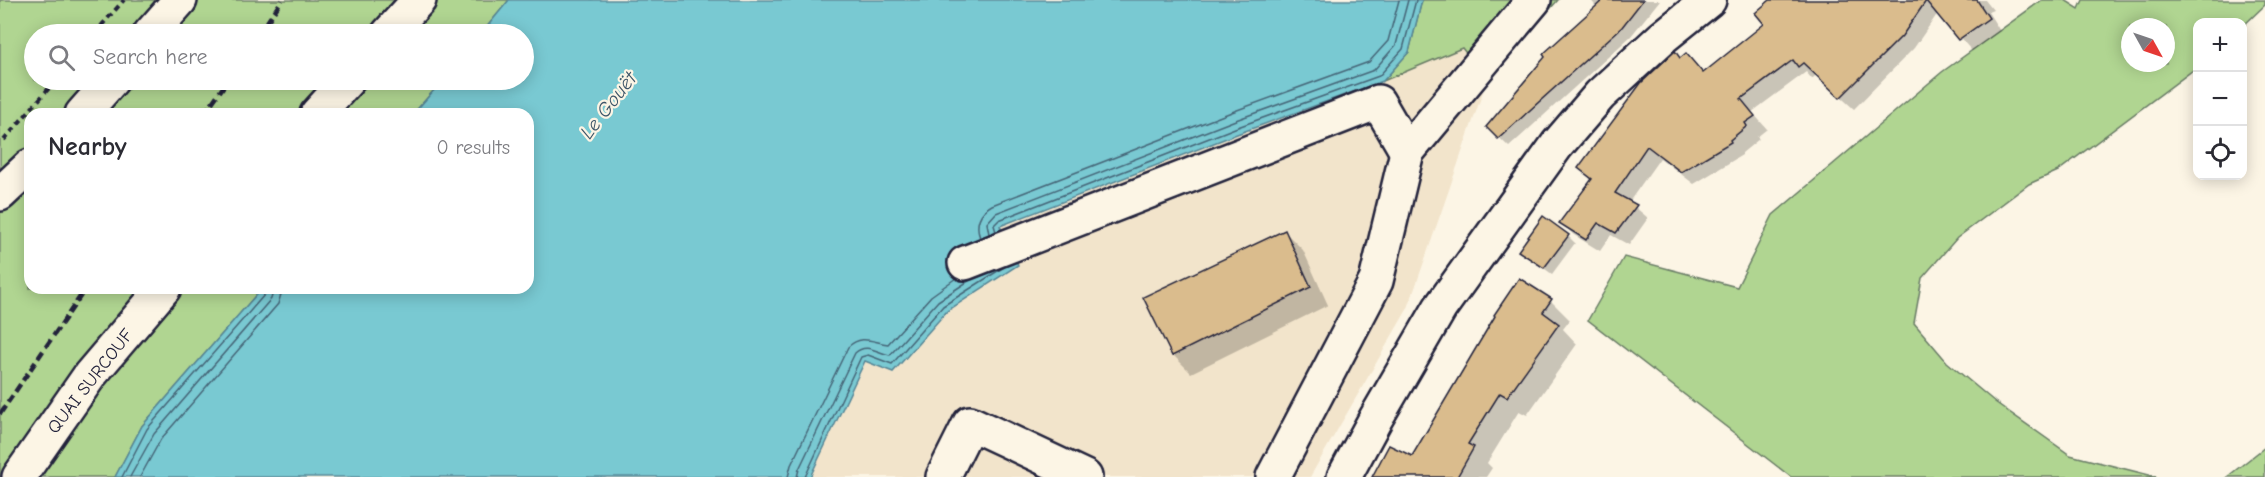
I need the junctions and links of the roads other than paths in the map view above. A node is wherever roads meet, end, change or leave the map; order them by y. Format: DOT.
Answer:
graph roads {
  1 [pos="180,0"];
  2 [pos="419,0"];
  3 [pos="1534,0"];
  4 [pos="1709,0"];
  5 [pos="159,24"];
  6 [pos="397,24"];
  7 [pos="103,90"];
  8 [pos="339,90"];
  9 [pos="87,108"];
  10 [pos="322,108"];
  11 [pos="1407,152"];
  12 [pos="24,172"];
  13 [pos="0,194"];
  14 [pos="965,263"];
  15 [pos="159,294"];
  16 [pos="19,477"];
  17 [pos="943,477"];
  18 [pos="1085,477"];
  19 [pos="1273,477"];
  20 [pos="1344,477"];
  1 -- 5 [label="street"];
  2 -- 6 [label="street"];
  3 -- 11 [label="street"];
  4 -- 20 [label="street"];
  7 -- 9 [label="street"];
  8 -- 10 [label="street"];
  11 -- 14 [label="street"];
  11 -- 19 [label="street"];
  12 -- 13 [label="street"];
  15 -- 16 [label="street, QUAI SURCOUF"];
  17 -- 18 [label="street"];
}
